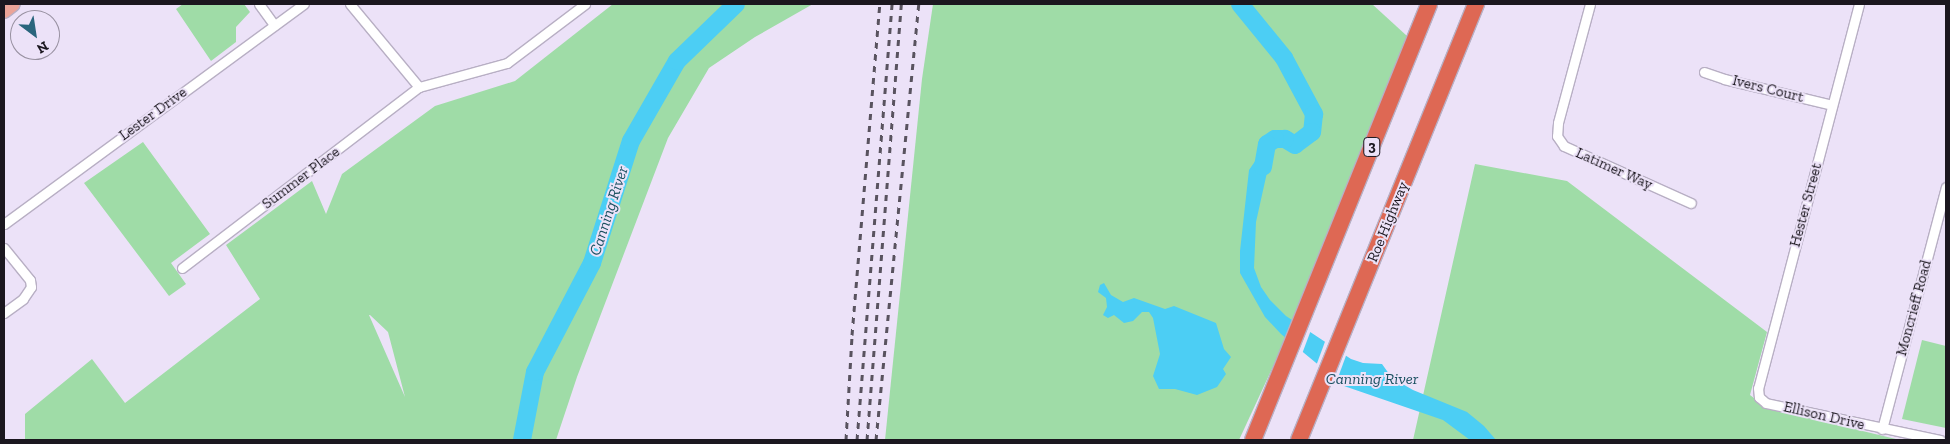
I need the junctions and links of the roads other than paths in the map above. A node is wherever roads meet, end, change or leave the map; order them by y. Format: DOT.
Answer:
graph roads {
  1 [pos="13,4"];
  2 [pos="259,4"];
  3 [pos="304,4"];
  4 [pos="350,4"];
  5 [pos="585,4"];
  6 [pos="1429,4"];
  7 [pos="1476,4"];
  8 [pos="1590,4"];
  9 [pos="1859,4"];
  10 [pos="4,11"];
  11 [pos="274,25"];
  12 [pos="1704,72"];
  13 [pos="420,87"];
  14 [pos="1832,105"];
  15 [pos="1946,187"];
  16 [pos="1691,204"];
  17 [pos="4,224"];
  18 [pos="4,248"];
  19 [pos="182,268"];
  20 [pos="4,313"];
  21 [pos="1766,403"];
  22 [pos="1882,429"];
  23 [pos="1253,440"];
  24 [pos="1299,440"];
  25 [pos="1940,440"];
  1 -- 10 [label="main road"];
  2 -- 11 [label="street"];
  3 -- 11 [label="street, Lester Drive"];
  4 -- 13 [label="street"];
  5 -- 13 [label="street"];
  6 -- 23 [label="highway, 3"];
  7 -- 24 [label="highway, Roe Highway"];
  8 -- 16 [label="street, Latimer Way"];
  9 -- 14 [label="street, Hester Street"];
  11 -- 17 [label="street, Lester Drive"];
  12 -- 14 [label="street, Ivers Court"];
  13 -- 19 [label="street, Summer Place"];
  14 -- 21 [label="street, Hester Street"];
  15 -- 22 [label="street, Moncrieff Road"];
  18 -- 20 [label="street"];
  21 -- 22 [label="street, Ellison Drive"];
  22 -- 25 [label="street, Ellison Drive"];
}
